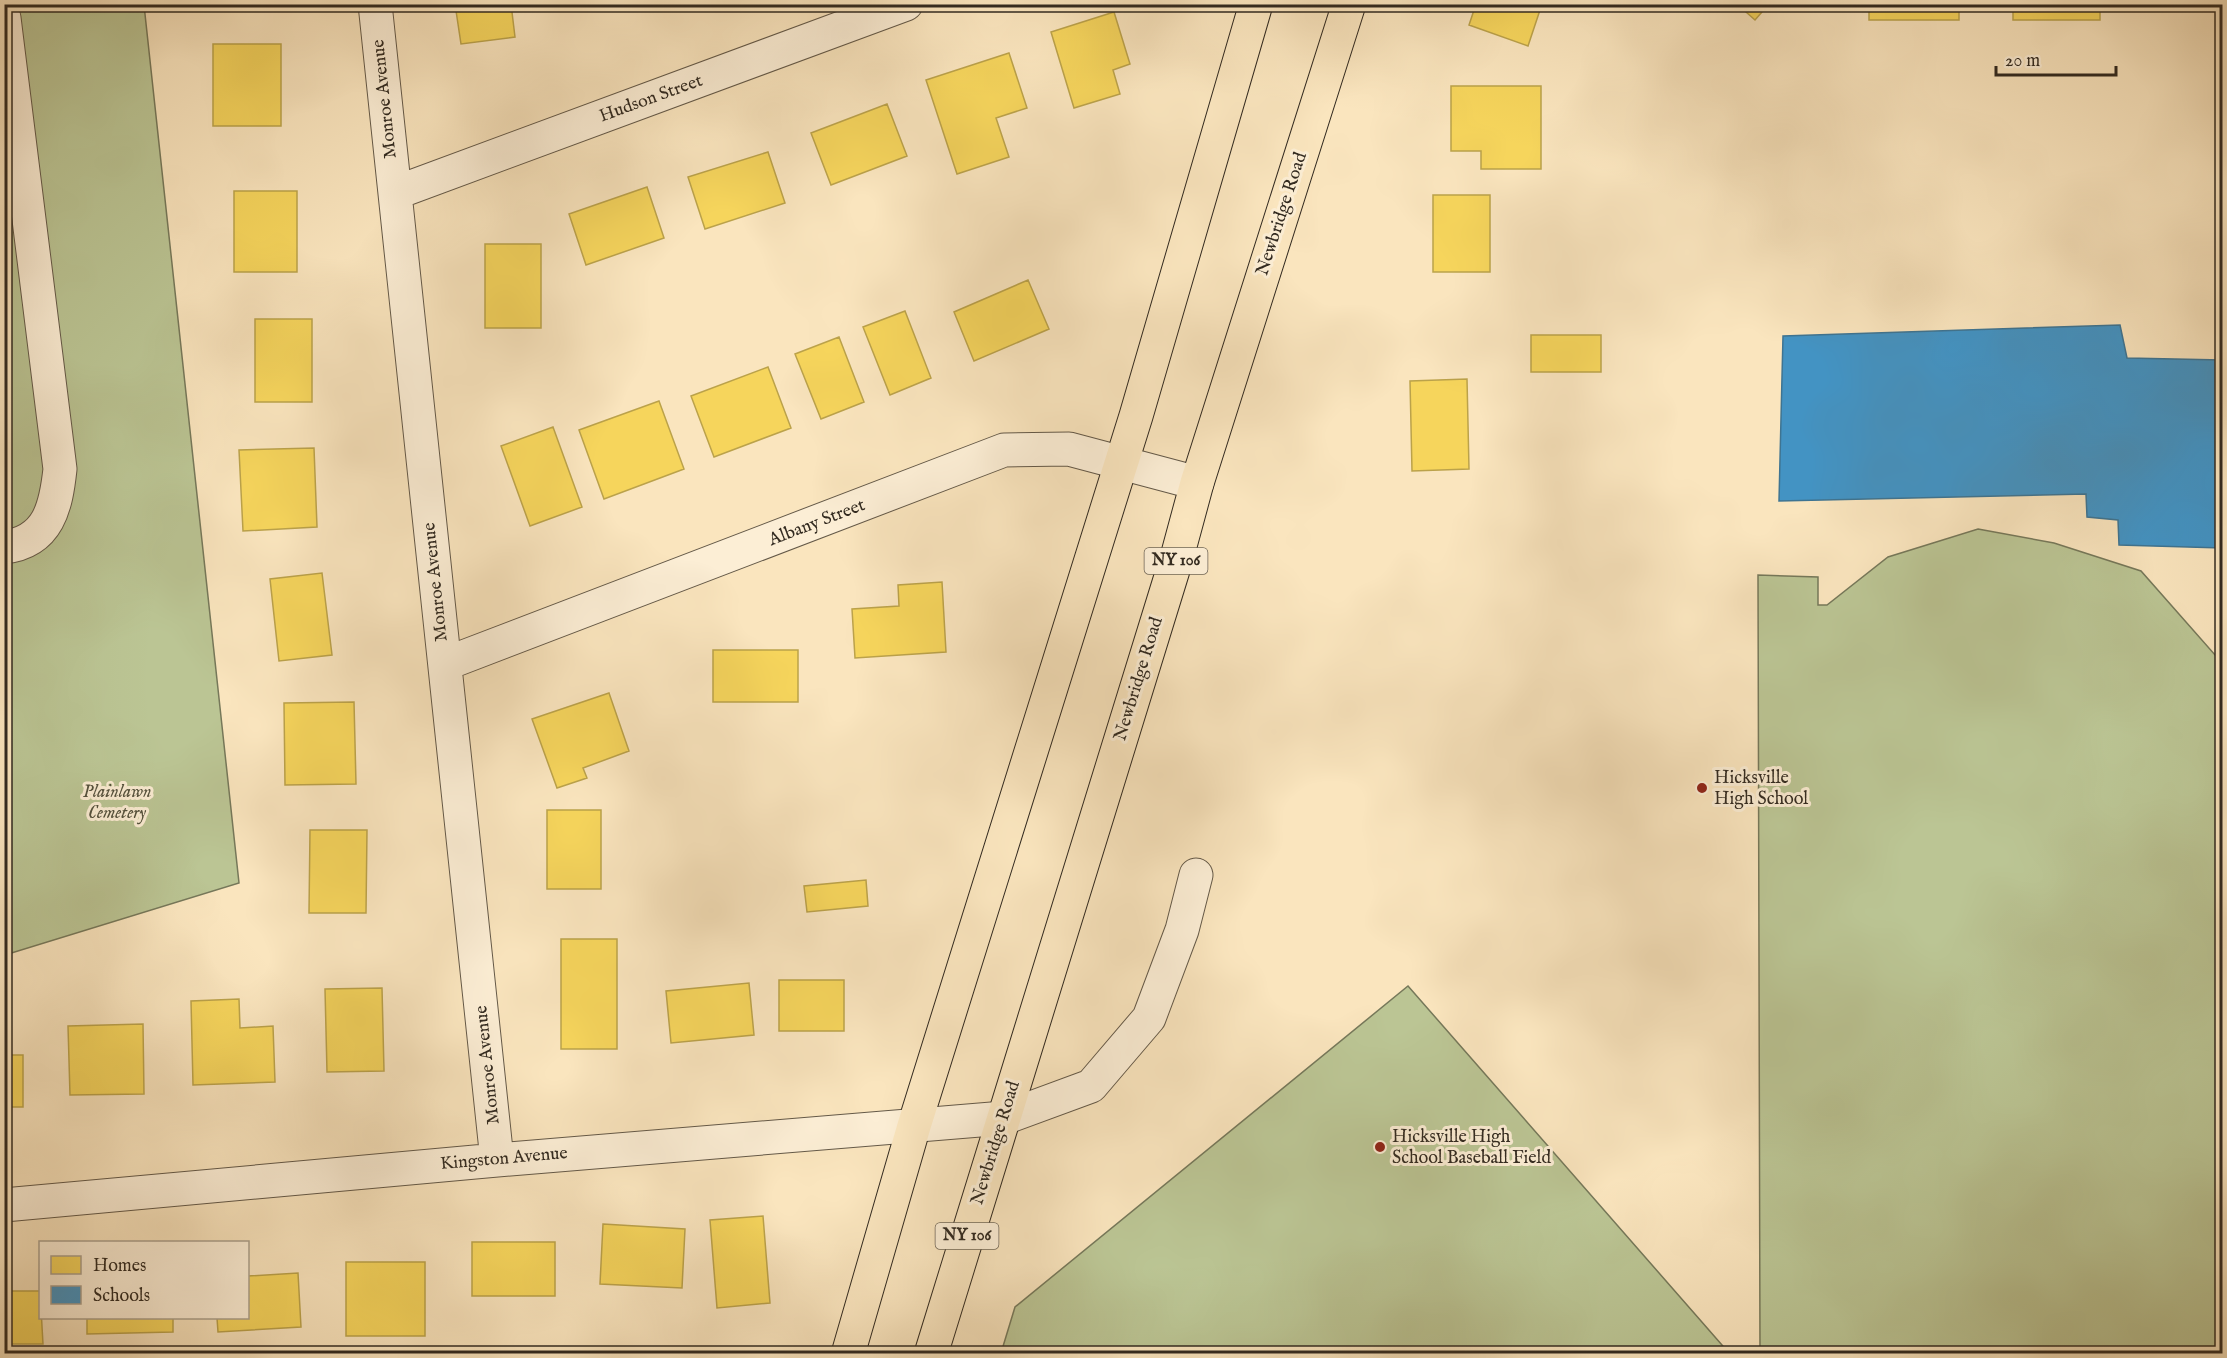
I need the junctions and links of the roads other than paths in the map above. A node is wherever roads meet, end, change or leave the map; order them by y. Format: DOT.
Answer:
graph roads {
  1 [pos="375,4"];
  2 [pos="906,4"];
  3 [pos="1256,4"];
  4 [pos="1349,4"];
  5 [pos="4,18"];
  6 [pos="395,193"];
  7 [pos="1121,462"];
  8 [pos="1197,483"];
  9 [pos="4,547"];
  10 [pos="445,664"];
  11 [pos="1196,875"];
  12 [pos="1004,1118"];
  13 [pos="914,1126"];
  14 [pos="498,1160"];
  15 [pos="4,1205"];
  16 [pos="848,1353"];
  17 [pos="931,1353"];
  1 -- 6 [label="street, Monroe Avenue"];
  2 -- 6 [label="street, Hudson Street"];
  3 -- 7 [label="main road"];
  4 -- 8 [label="main road, Newbridge Road / NY 106"];
  5 -- 9 [label="street"];
  6 -- 10 [label="street, Monroe Avenue"];
  7 -- 8 [label="street, Albany Street"];
  7 -- 10 [label="street, Albany Street"];
  7 -- 13 [label="main road"];
  8 -- 12 [label="main road, Newbridge Road / NY 106"];
  10 -- 14 [label="street, Monroe Avenue"];
  11 -- 12 [label="street, Kingston Avenue"];
  12 -- 13 [label="street, Kingston Avenue"];
  12 -- 17 [label="main road, Newbridge Road / NY 106"];
  13 -- 14 [label="street, Kingston Avenue"];
  13 -- 16 [label="main road"];
  14 -- 15 [label="street, Kingston Avenue"];
}
